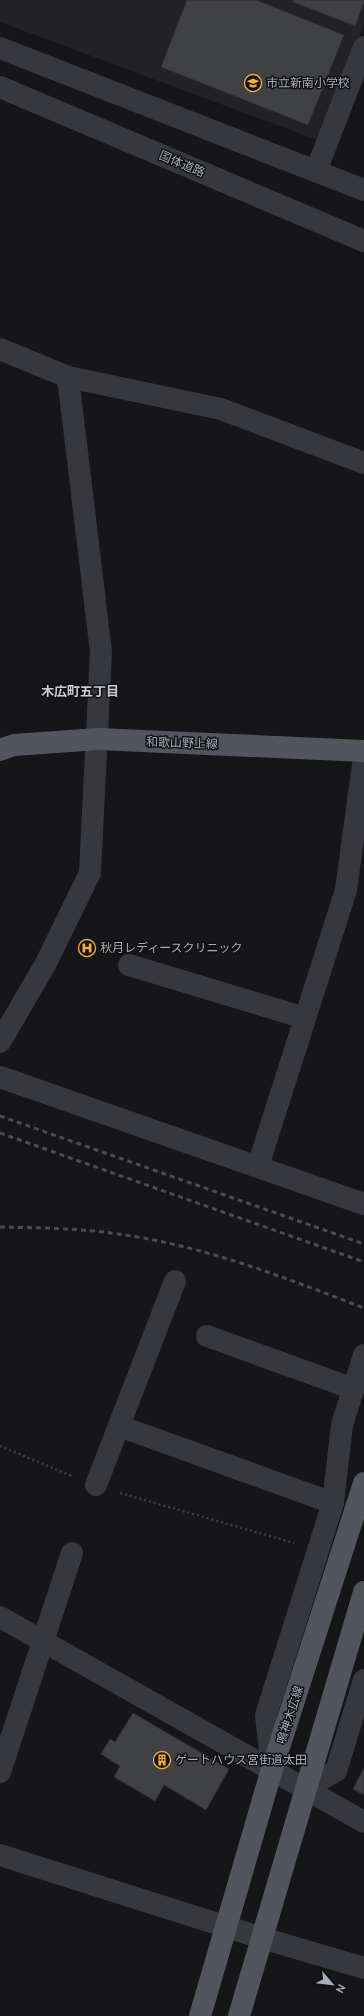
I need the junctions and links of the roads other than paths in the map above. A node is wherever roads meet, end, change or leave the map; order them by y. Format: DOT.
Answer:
graph roads {
  1 [pos="364,47"];
  2 [pos="0,48"];
  3 [pos="0,87"];
  4 [pos="316,171"];
  5 [pos="364,190"];
  6 [pos="364,241"];
  7 [pos="0,349"];
  8 [pos="68,377"];
  9 [pos="364,463"];
  10 [pos="98,739"];
  11 [pos="0,750"];
  12 [pos="364,752"];
  13 [pos="364,757"];
  14 [pos="129,965"];
  15 [pos="305,1018"];
  16 [pos="0,1042"];
  17 [pos="0,1077"];
  18 [pos="258,1166"];
  19 [pos="364,1204"];
  20 [pos="175,1281"];
  21 [pos="207,1336"];
  22 [pos="364,1354"];
  23 [pos="354,1388"];
  24 [pos="119,1426"];
  25 [pos="364,1484"];
  26 [pos="96,1485"];
  27 [pos="333,1503"];
  28 [pos="72,1553"];
  29 [pos="364,1592"];
  30 [pos="0,1617"];
  31 [pos="42,1641"];
  32 [pos="364,1680"];
  33 [pos="272,1769"];
  34 [pos="0,1772"];
  35 [pos="305,1788"];
  36 [pos="364,1822"];
  37 [pos="0,1855"];
  38 [pos="226,1927"];
  39 [pos="262,1938"];
  40 [pos="364,1968"];
  41 [pos="200,2016"];
  42 [pos="239,2016"];
  1 -- 4 [label="street"];
  2 -- 4 [label="street"];
  3 -- 6 [label="street, 国体道路"];
  4 -- 5 [label="street"];
  7 -- 8 [label="street"];
  8 -- 9 [label="street"];
  8 -- 10 [label="street"];
  10 -- 11 [label="main road, 和歌山野上線"];
  10 -- 12 [label="main road, 和歌山野上線"];
  10 -- 16 [label="street"];
  13 -- 15 [label="street"];
  14 -- 15 [label="street"];
  15 -- 18 [label="street"];
  17 -- 18 [label="street"];
  18 -- 19 [label="street"];
  20 -- 24 [label="street"];
  21 -- 23 [label="street"];
  22 -- 23 [label="street"];
  23 -- 27 [label="street"];
  24 -- 26 [label="street"];
  24 -- 27 [label="street"];
  25 -- 33 [label="main road, 鳴神木広線"];
  27 -- 33 [label="street"];
  28 -- 31 [label="street"];
  29 -- 35 [label="main road"];
  30 -- 31 [label="street"];
  31 -- 33 [label="street"];
  31 -- 34 [label="street"];
  32 -- 35 [label="street"];
  33 -- 35 [label="street"];
  33 -- 38 [label="main road, 鳴神木広線"];
  35 -- 36 [label="street"];
  35 -- 39 [label="main road"];
  37 -- 38 [label="street"];
  38 -- 39 [label="street"];
  38 -- 41 [label="main road, 鳴神木広線"];
  39 -- 40 [label="street"];
  39 -- 42 [label="main road"];
}
